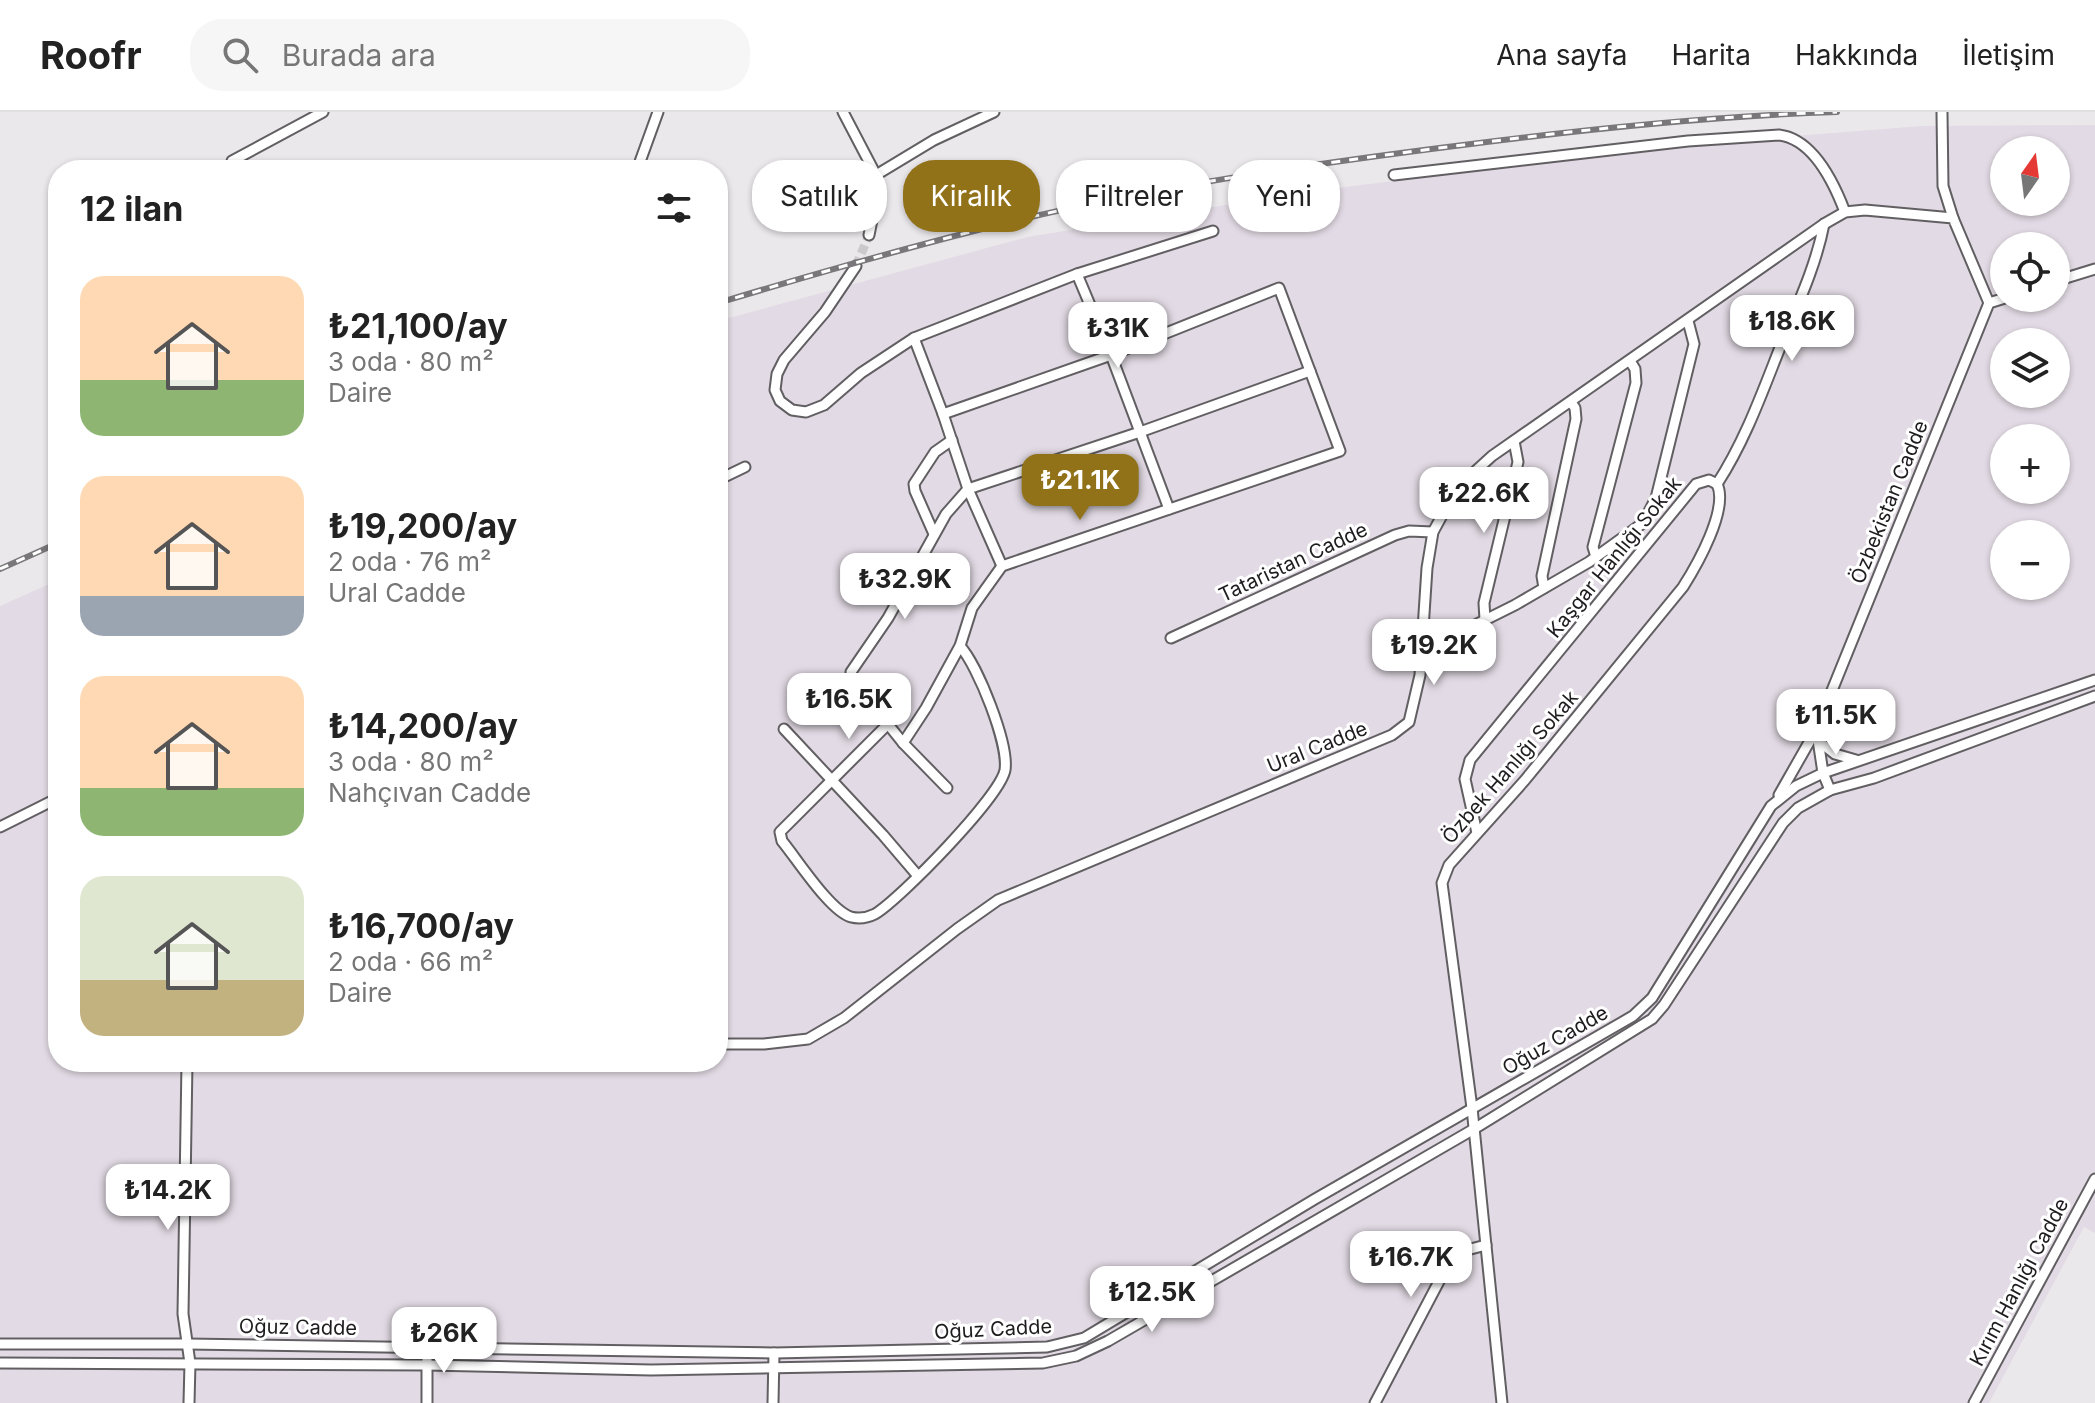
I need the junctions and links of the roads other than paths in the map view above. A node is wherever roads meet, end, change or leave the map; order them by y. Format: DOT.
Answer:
graph roads {
  1 [pos="323,112"];
  2 [pos="658,112"];
  3 [pos="843,112"];
  4 [pos="994,112"];
  5 [pos="1942,113"];
  6 [pos="234,160"];
  7 [pos="641,160"];
  8 [pos="868,160"];
  9 [pos="887,168"];
  10 [pos="1394,175"];
  11 [pos="1845,212"];
  12 [pos="1953,218"];
  13 [pos="1824,224"];
  14 [pos="1213,231"];
  15 [pos="870,232"];
  16 [pos="869,235"];
  17 [pos="856,266"];
  18 [pos="2095,269"];
  19 [pos="1077,274"];
  20 [pos="2070,277"];
  21 [pos="1989,303"];
  22 [pos="1688,321"];
  23 [pos="914,338"];
  24 [pos="1111,355"];
  25 [pos="1630,361"];
  26 [pos="1310,371"];
  27 [pos="1571,402"];
  28 [pos="943,414"];
  29 [pos="1140,432"];
  30 [pos="952,440"];
  31 [pos="1514,441"];
  32 [pos="745,467"];
  33 [pos="728,475"];
  34 [pos="1717,484"];
  35 [pos="968,489"];
  36 [pos="1169,509"];
  37 [pos="1433,532"];
  38 [pos="934,534"];
  39 [pos="1596,557"];
  40 [pos="1002,566"];
  41 [pos="1544,588"];
  42 [pos="1485,620"];
  43 [pos="1171,638"];
  44 [pos="1422,645"];
  45 [pos="960,646"];
  46 [pos="2095,680"];
  47 [pos="2095,696"];
  48 [pos="889,723"];
  49 [pos="784,729"];
  50 [pos="1817,735"];
  51 [pos="903,743"];
  52 [pos="1859,761"];
  53 [pos="1823,773"];
  54 [pos="833,781"];
  55 [pos="947,788"];
  56 [pos="1830,790"];
  57 [pos="1776,799"];
  58 [pos="48,803"];
  59 [pos="0,827"];
  60 [pos="1477,833"];
  61 [pos="918,876"];
  62 [pos="728,1044"];
  63 [pos="187,1072"];
  64 [pos="1472,1108"];
  65 [pos="1474,1129"];
  66 [pos="2095,1179"];
  67 [pos="1486,1245"];
  68 [pos="0,1344"];
  69 [pos="187,1344"];
  70 [pos="427,1347"];
  71 [pos="774,1353"];
  72 [pos="0,1363"];
  73 [pos="190,1363"];
  74 [pos="427,1365"];
  75 [pos="773,1369"];
  76 [pos="189,1403"];
  77 [pos="427,1403"];
  78 [pos="773,1403"];
  79 [pos="1375,1403"];
  80 [pos="1502,1403"];
  81 [pos="1974,1403"];
  1 -- 6 [label="street"];
  2 -- 7 [label="street"];
  3 -- 8 [label="street"];
  4 -- 9 [label="street"];
  5 -- 12 [label="street"];
  10 -- 11 [label="street"];
  11 -- 12 [label="street, Ural Cadde"];
  11 -- 13 [label="street, Ural Cadde"];
  12 -- 21 [label="street"];
  13 -- 22 [label="street, Ural Cadde"];
  13 -- 34 [label="street"];
  14 -- 19 [label="street"];
  15 -- 16 [label="street"];
  17 -- 23 [label="street"];
  18 -- 20 [label="street"];
  19 -- 23 [label="street"];
  19 -- 24 [label="street"];
  21 -- 50 [label="street, Özbekistan Cadde"];
  22 -- 25 [label="street, Ural Cadde"];
  22 -- 39 [label="street"];
  23 -- 28 [label="street"];
  24 -- 26 [label="street"];
  24 -- 28 [label="street"];
  24 -- 29 [label="street"];
  25 -- 27 [label="street, Ural Cadde"];
  25 -- 39 [label="street"];
  26 -- 29 [label="street"];
  26 -- 36 [label="street"];
  27 -- 31 [label="street, Ural Cadde"];
  27 -- 41 [label="street"];
  28 -- 30 [label="street"];
  29 -- 35 [label="street"];
  29 -- 36 [label="street"];
  30 -- 35 [label="street"];
  30 -- 38 [label="street"];
  31 -- 37 [label="street, Ural Cadde"];
  31 -- 42 [label="street"];
  32 -- 33 [label="street"];
  34 -- 60 [label="street, Özbek Hanlığı Sokak"];
  34 -- 60 [label="street, Kaşgar Hanlığı Sokak"];
  35 -- 38 [label="street"];
  35 -- 40 [label="street"];
  36 -- 40 [label="street"];
  37 -- 43 [label="street, Tataristan Cadde"];
  37 -- 44 [label="street, Ural Cadde"];
  38 -- 48 [label="street"];
  39 -- 41 [label="street"];
  40 -- 45 [label="street"];
  41 -- 42 [label="street"];
  42 -- 44 [label="street"];
  44 -- 62 [label="street, Ural Cadde"];
  45 -- 51 [label="street"];
  45 -- 61 [label="street"];
  46 -- 52 [label="street, Oğuz Cadde"];
  47 -- 56 [label="street, Oğuz Cadde"];
  48 -- 51 [label="street"];
  48 -- 54 [label="street"];
  49 -- 54 [label="street"];
  50 -- 52 [label="street"];
  50 -- 53 [label="street"];
  50 -- 57 [label="street, Özbekistan Cadde"];
  51 -- 55 [label="street"];
  52 -- 53 [label="street, Oğuz Cadde"];
  53 -- 56 [label="street"];
  53 -- 57 [label="street, Oğuz Cadde"];
  54 -- 61 [label="street"];
  54 -- 61 [label="street"];
  56 -- 65 [label="street, Oğuz Cadde"];
  57 -- 64 [label="street, Oğuz Cadde"];
  58 -- 59 [label="street"];
  60 -- 64 [label="street, Özbek Hanlığı Sokak"];
  63 -- 69 [label="street"];
  64 -- 65 [label="street, Özbek Hanlığı Sokak"];
  64 -- 71 [label="street, Oğuz Cadde"];
  65 -- 67 [label="street"];
  65 -- 75 [label="street, Oğuz Cadde"];
  66 -- 81 [label="street, Kırım Hanlığı Cadde"];
  67 -- 79 [label="street"];
  67 -- 80 [label="street"];
  68 -- 69 [label="street, Oğuz Cadde"];
  69 -- 70 [label="street, Oğuz Cadde"];
  69 -- 73 [label="street"];
  70 -- 71 [label="street, Oğuz Cadde"];
  70 -- 74 [label="street"];
  71 -- 75 [label="street"];
  72 -- 73 [label="street, Oğuz Cadde"];
  73 -- 74 [label="street, Oğuz Cadde"];
  73 -- 76 [label="street"];
  74 -- 75 [label="street, Oğuz Cadde"];
  74 -- 77 [label="street"];
  75 -- 78 [label="street"];
}
